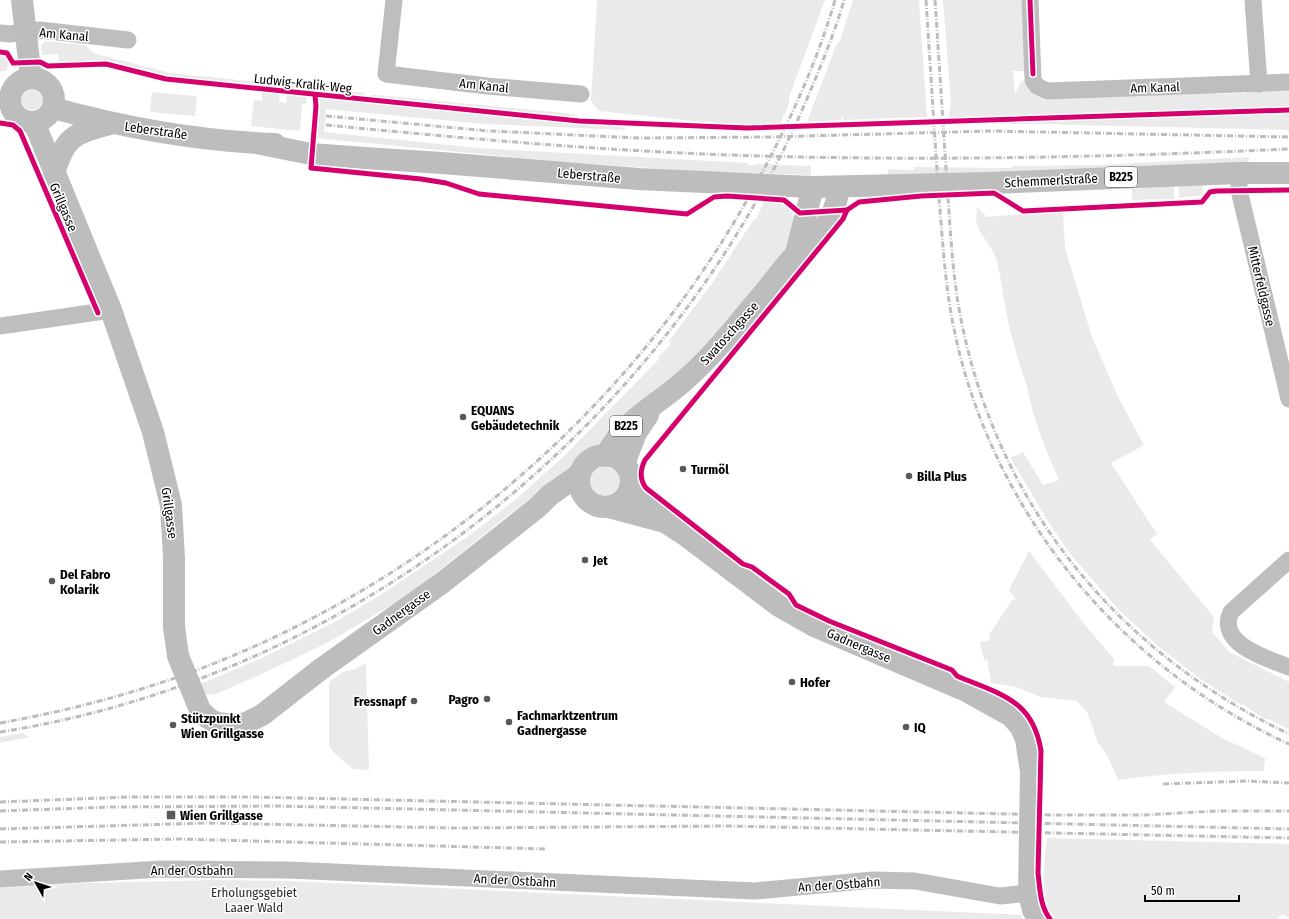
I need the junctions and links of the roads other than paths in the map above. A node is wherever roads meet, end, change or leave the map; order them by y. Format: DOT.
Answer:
graph roads {
  1 [pos="22,0"];
  2 [pos="394,0"];
  3 [pos="1030,0"];
  4 [pos="1253,0"];
  5 [pos="26,32"];
  6 [pos="0,33"];
  7 [pos="128,40"];
  8 [pos="30,78"];
  9 [pos="1289,82"];
  10 [pos="1259,84"];
  11 [pos="582,94"];
  12 [pos="6,108"];
  13 [pos="53,108"];
  14 [pos="34,122"];
  15 [pos="111,124"];
  16 [pos="54,173"];
  17 [pos="1239,173"];
  18 [pos="1289,173"];
  19 [pos="812,186"];
  20 [pos="839,187"];
  21 [pos="796,253"];
  22 [pos="111,310"];
  23 [pos="0,326"];
  24 [pos="1289,399"];
  25 [pos="615,460"];
  26 [pos="580,474"];
  27 [pos="630,487"];
  28 [pos="585,498"];
  29 [pos="538,507"];
  30 [pos="609,507"];
  31 [pos="665,522"];
  32 [pos="1289,560"];
  33 [pos="1289,666"];
  34 [pos="262,714"];
  35 [pos="0,879"];
  36 [pos="1029,883"];
  37 [pos="1038,919"];
  1 -- 5 [label="main road"];
  2 -- 11 [label="street, Am Kanal"];
  3 -- 10 [label="street, Am Kanal"];
  4 -- 10 [label="street"];
  5 -- 6 [label="street, Am Kanal"];
  5 -- 7 [label="street, Am Kanal"];
  5 -- 8 [label="main road"];
  8 -- 12 [label="main road"];
  8 -- 13 [label="main road"];
  9 -- 10 [label="street, Am Kanal"];
  12 -- 14 [label="main road"];
  13 -- 14 [label="main road"];
  13 -- 15 [label="main road, Leberstraße"];
  14 -- 16 [label="main road, Grillgasse"];
  15 -- 16 [label="main road"];
  15 -- 19 [label="main road, Leberstraße"];
  16 -- 22 [label="main road, Grillgasse"];
  17 -- 18 [label="main road, Schemmerlstraße / B225"];
  17 -- 20 [label="main road, Schemmerlstraße / B225"];
  17 -- 24 [label="street, Mitterfeldgasse"];
  19 -- 20 [label="main road, Schemmerlstraße / B225"];
  19 -- 21 [label="main road, Swatoschgasse / B225"];
  20 -- 21 [label="main road, Swatoschgasse / B225"];
  21 -- 25 [label="main road, Swatoschgasse / B225"];
  22 -- 23 [label="street"];
  22 -- 34 [label="main road, Grillgasse"];
  25 -- 26 [label="main road"];
  25 -- 27 [label="main road"];
  26 -- 28 [label="main road"];
  26 -- 29 [label="main road, Gadnergasse"];
  27 -- 30 [label="main road"];
  27 -- 31 [label="main road, Gadnergasse"];
  28 -- 29 [label="main road, Gadnergasse"];
  28 -- 30 [label="main road"];
  29 -- 34 [label="main road, Gadnergasse"];
  30 -- 31 [label="main road, Gadnergasse"];
  31 -- 36 [label="main road, Gadnergasse"];
  32 -- 33 [label="street"];
  35 -- 36 [label="street, An der Ostbahn"];
  36 -- 37 [label="main road, Gadnergasse"];
}
